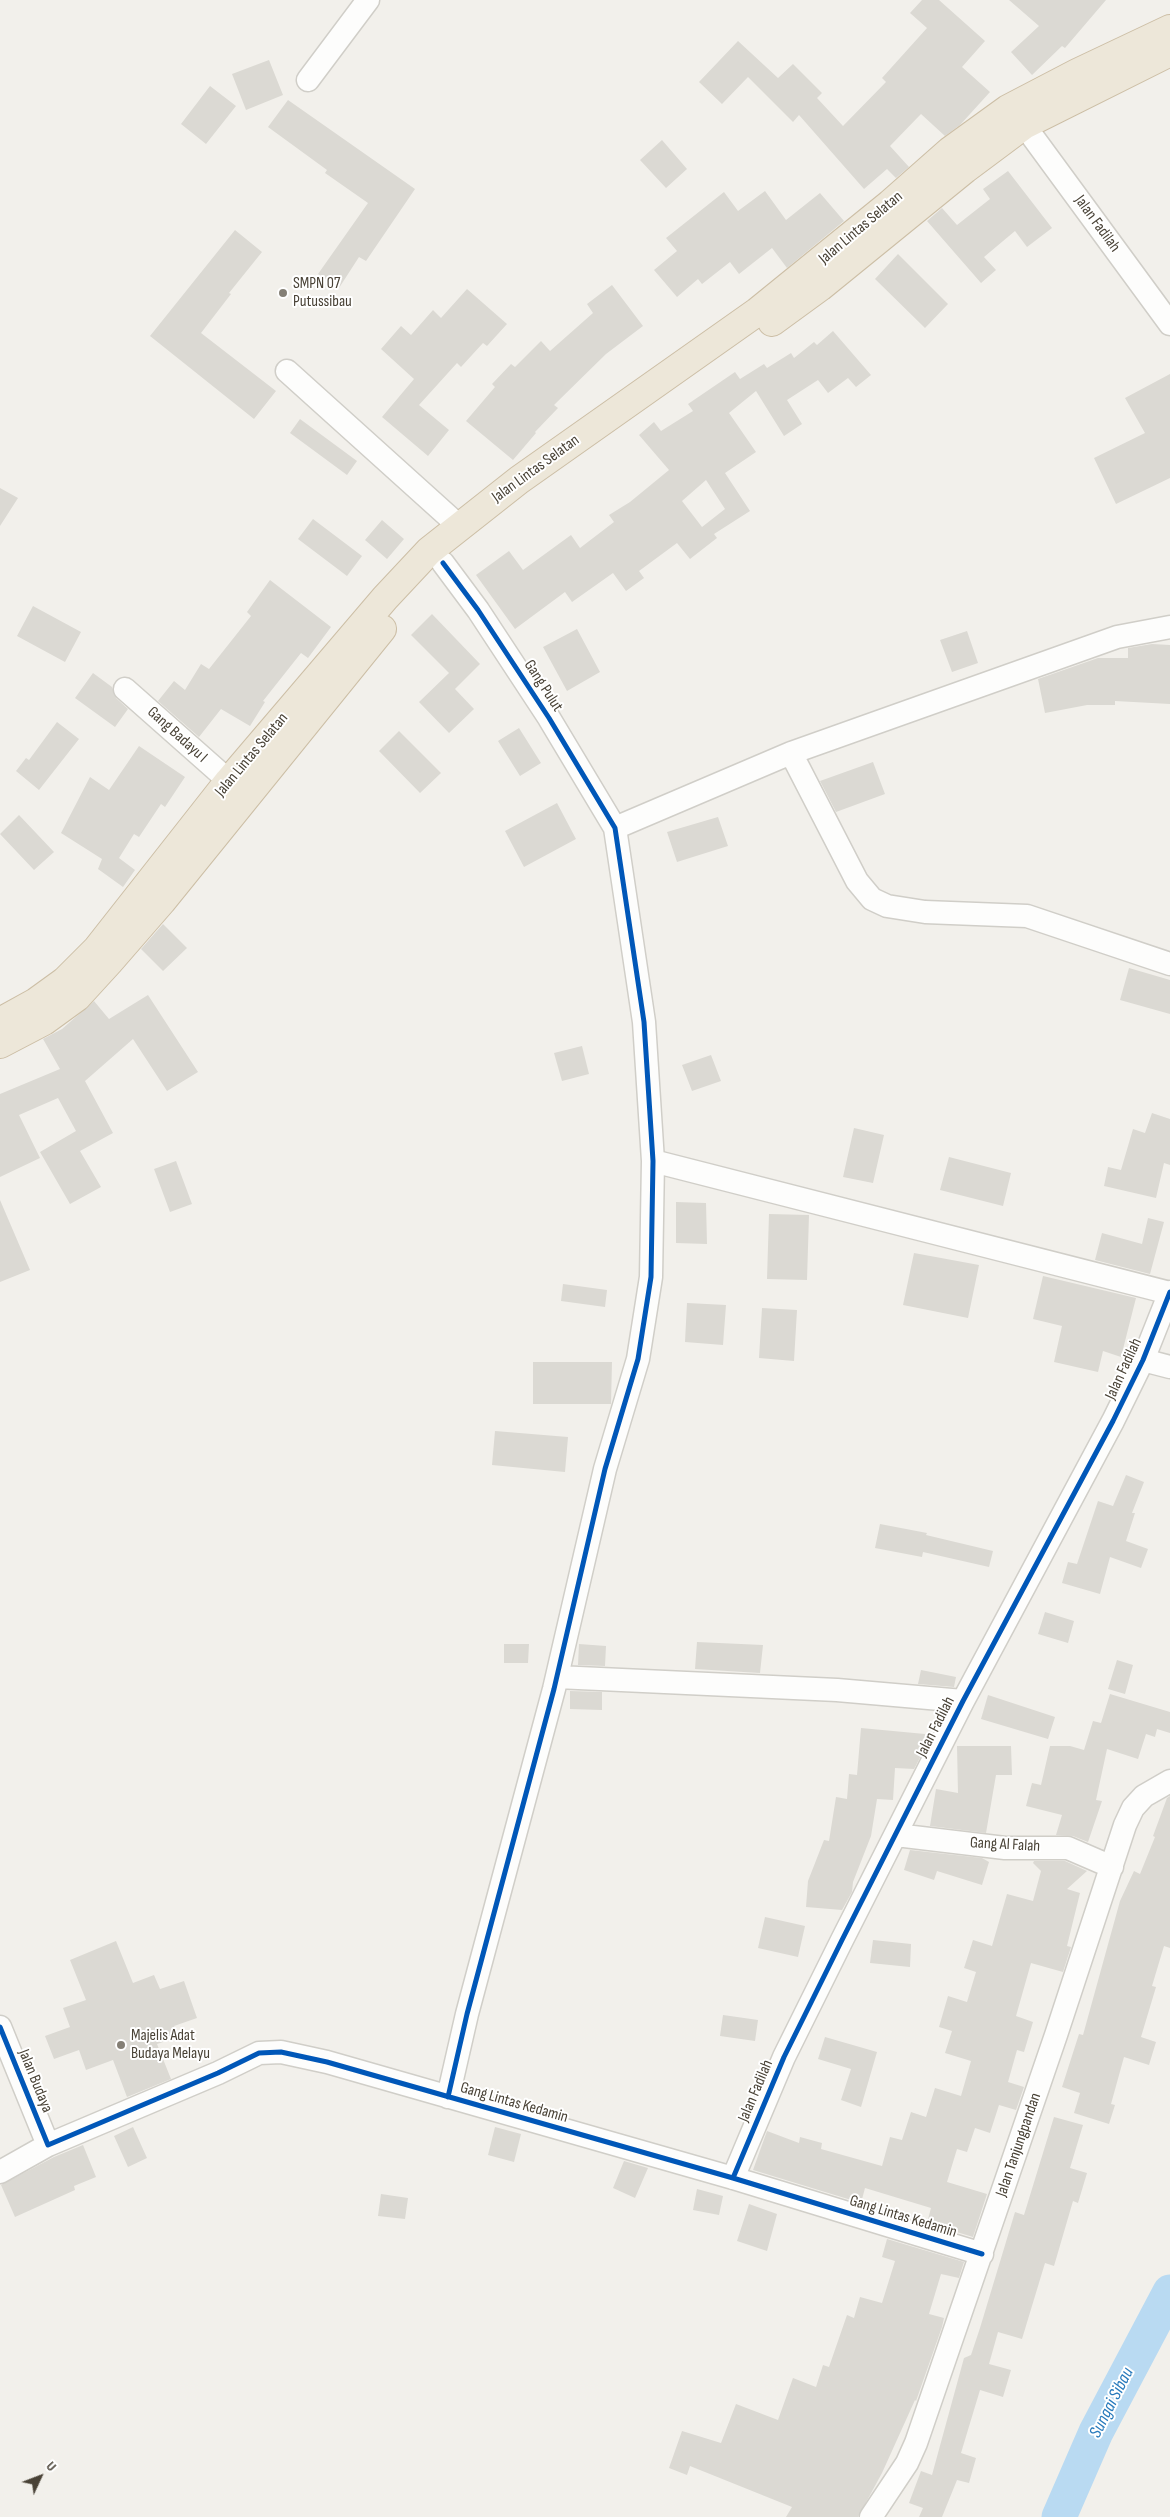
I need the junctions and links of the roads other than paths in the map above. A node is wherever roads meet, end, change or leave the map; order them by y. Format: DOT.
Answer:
graph roads {
  1 [pos="368,0"];
  2 [pos="1170,29"];
  3 [pos="1170,52"];
  4 [pos="308,80"];
  5 [pos="1024,124"];
  6 [pos="762,319"];
  7 [pos="1170,324"];
  8 [pos="286,371"];
  9 [pos="459,526"];
  10 [pos="443,562"];
  11 [pos="1170,627"];
  12 [pos="125,689"];
  13 [pos="316,694"];
  14 [pos="791,753"];
  15 [pos="229,782"];
  16 [pos="615,828"];
  17 [pos="1170,964"];
  18 [pos="0,1022"];
  19 [pos="0,1044"];
  20 [pos="653,1161"];
  21 [pos="1170,1292"];
  22 [pos="1143,1360"];
  23 [pos="1170,1367"];
  24 [pos="557,1677"];
  25 [pos="963,1701"];
  26 [pos="1170,1780"];
  27 [pos="896,1835"];
  28 [pos="1112,1866"];
  29 [pos="0,2027"];
  30 [pos="448,2097"];
  31 [pos="48,2145"];
  32 [pos="0,2172"];
  33 [pos="733,2178"];
  34 [pos="982,2254"];
  35 [pos="871,2517"];
  1 -- 4 [label="street"];
  2 -- 6 [label="highway, Jalan Lintas Selatan"];
  3 -- 5 [label="highway, Jalan Lintas Selatan"];
  5 -- 6 [label="highway, Jalan Lintas Selatan"];
  5 -- 7 [label="street, Jalan Fadilah"];
  6 -- 9 [label="highway, Jalan Lintas Selatan"];
  6 -- 10 [label="highway, Jalan Lintas Selatan"];
  8 -- 9 [label="street"];
  9 -- 13 [label="highway, Jalan Lintas Selatan"];
  10 -- 13 [label="highway, Jalan Lintas Selatan"];
  10 -- 16 [label="street, Gang Pulut"];
  11 -- 14 [label="street"];
  12 -- 15 [label="street, Gang Badayu I"];
  13 -- 15 [label="highway, Jalan Lintas Selatan"];
  13 -- 19 [label="highway, Jalan Lintas Selatan"];
  14 -- 16 [label="street"];
  14 -- 17 [label="street"];
  15 -- 18 [label="highway, Jalan Lintas Selatan"];
  16 -- 20 [label="street"];
  20 -- 21 [label="street"];
  20 -- 24 [label="street"];
  21 -- 22 [label="street, Jalan Fadilah"];
  22 -- 23 [label="street"];
  22 -- 25 [label="street, Jalan Fadilah"];
  24 -- 25 [label="street"];
  24 -- 30 [label="street"];
  25 -- 27 [label="street, Jalan Fadilah"];
  26 -- 28 [label="street, Jalan Tanjungpandan"];
  27 -- 28 [label="street, Gang Al Falah"];
  27 -- 33 [label="street, Jalan Fadilah"];
  28 -- 34 [label="street, Jalan Tanjungpandan"];
  29 -- 31 [label="street, Jalan Budaya"];
  30 -- 31 [label="street, Gang Lintas Kedamin"];
  30 -- 33 [label="street, Gang Lintas Kedamin"];
  31 -- 32 [label="street, Gang Lintas Kedamin"];
  33 -- 34 [label="street, Gang Lintas Kedamin"];
  34 -- 35 [label="street, Jalan Tanjungpandan"];
}
